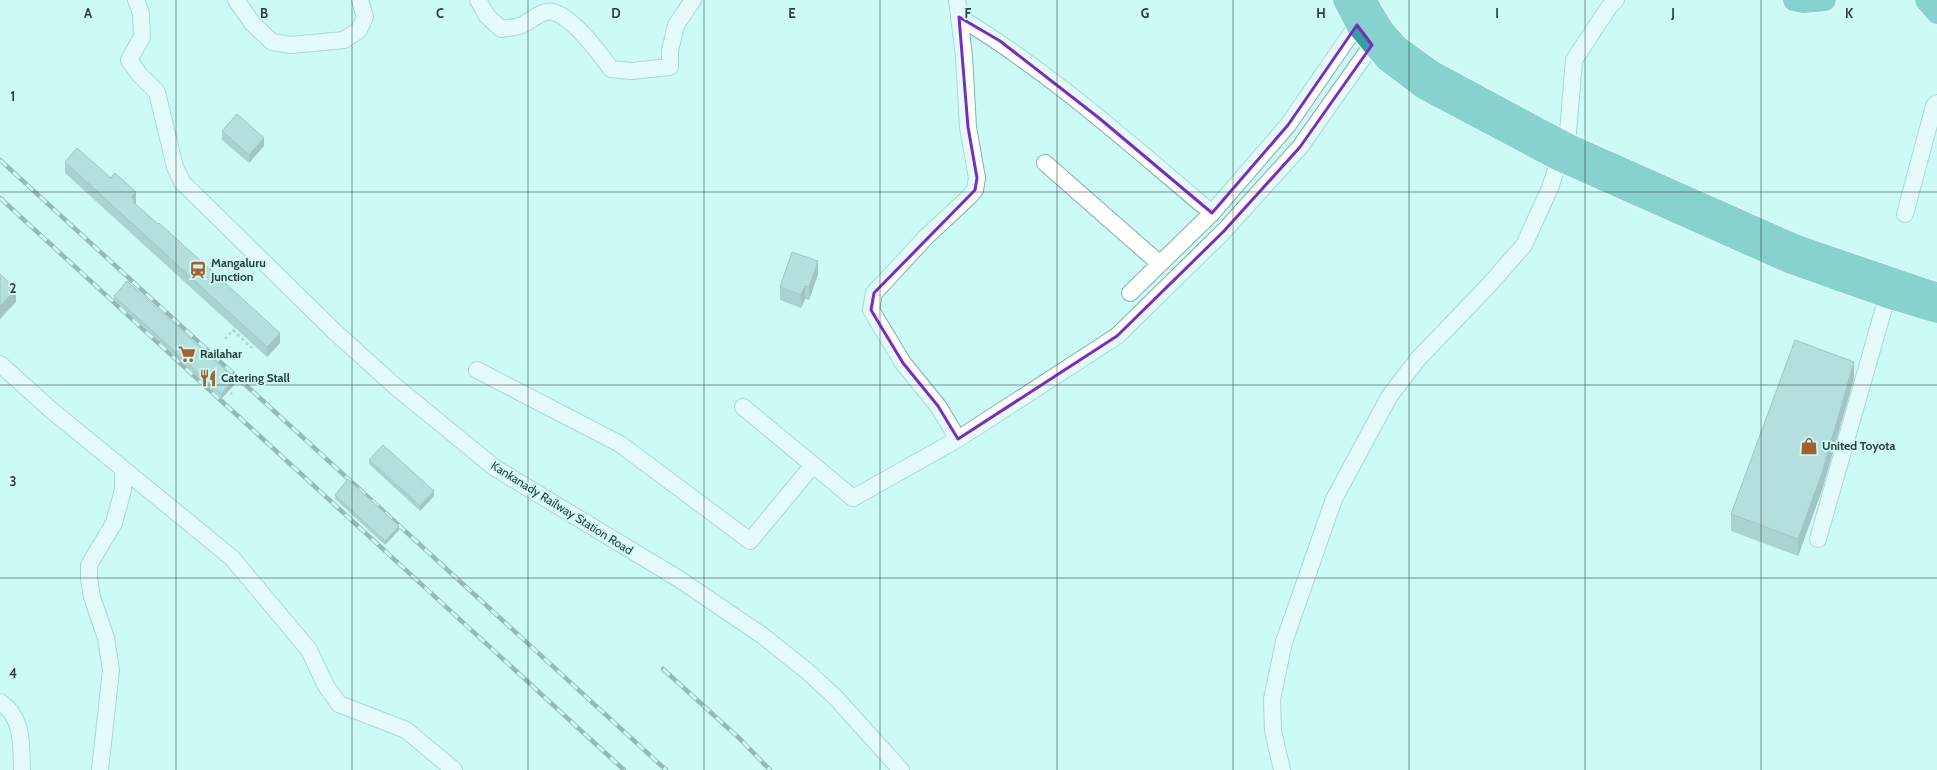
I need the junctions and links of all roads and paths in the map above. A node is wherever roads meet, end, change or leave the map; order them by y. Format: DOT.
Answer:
graph roads {
  1 [pos="136,0"];
  2 [pos="236,0"];
  3 [pos="360,0"];
  4 [pos="478,0"];
  5 [pos="693,0"];
  6 [pos="957,0"];
  7 [pos="1344,0"];
  8 [pos="1365,0"];
  9 [pos="1616,0"];
  10 [pos="1794,0"];
  11 [pos="1825,0"];
  12 [pos="1926,0"];
  13 [pos="1937,13"];
  14 [pos="959,17"];
  15 [pos="1356,25"];
  16 [pos="1372,45"];
  17 [pos="1937,103"];
  18 [pos="1563,152"];
  19 [pos="1045,164"];
  20 [pos="1212,213"];
  21 [pos="1905,214"];
  22 [pos="1160,264"];
  23 [pos="1130,293"];
  24 [pos="1937,294"];
  25 [pos="1887,297"];
  26 [pos="1937,312"];
  27 [pos="224,339"];
  28 [pos="252,348"];
  29 [pos="0,364"];
  30 [pos="478,370"];
  31 [pos="228,385"];
  32 [pos="226,388"];
  33 [pos="223,392"];
  34 [pos="232,394"];
  35 [pos="743,407"];
  36 [pos="958,439"];
  37 [pos="813,465"];
  38 [pos="123,469"];
  39 [pos="1818,539"];
  40 [pos="0,702"];
  41 [pos="22,770"];
  42 [pos="100,770"];
  43 [pos="454,770"];
  44 [pos="901,770"];
  45 [pos="1282,770"];
  1 -- 44 [label="street, Kankanady Railway Station Road"];
  2 -- 3 [label="street"];
  4 -- 5 [label="street"];
  6 -- 14 [label="street"];
  7 -- 15 [label="highway"];
  8 -- 18 [label="highway"];
  9 -- 18 [label="street"];
  10 -- 11 [label="highway"];
  12 -- 13 [label="highway"];
  14 -- 20 [label="street"];
  14 -- 36 [label="street"];
  15 -- 16 [label="highway"];
  15 -- 20 [label="street"];
  16 -- 18 [label="highway"];
  16 -- 36 [label="street"];
  17 -- 21 [label="street"];
  18 -- 24 [label="highway"];
  18 -- 25 [label="highway"];
  18 -- 45 [label="street"];
  19 -- 22 [label="street"];
  20 -- 22 [label="street"];
  22 -- 23 [label="street"];
  25 -- 26 [label="highway"];
  25 -- 39 [label="street"];
  27 -- 28 [label="path"];
  29 -- 38 [label="street"];
  30 -- 37 [label="street"];
  31 -- 32 [label="path"];
  32 -- 33 [label="path"];
  32 -- 34 [label="path"];
  35 -- 37 [label="street"];
  36 -- 37 [label="street"];
  38 -- 42 [label="street"];
  38 -- 43 [label="street"];
  40 -- 41 [label="street"];
}
